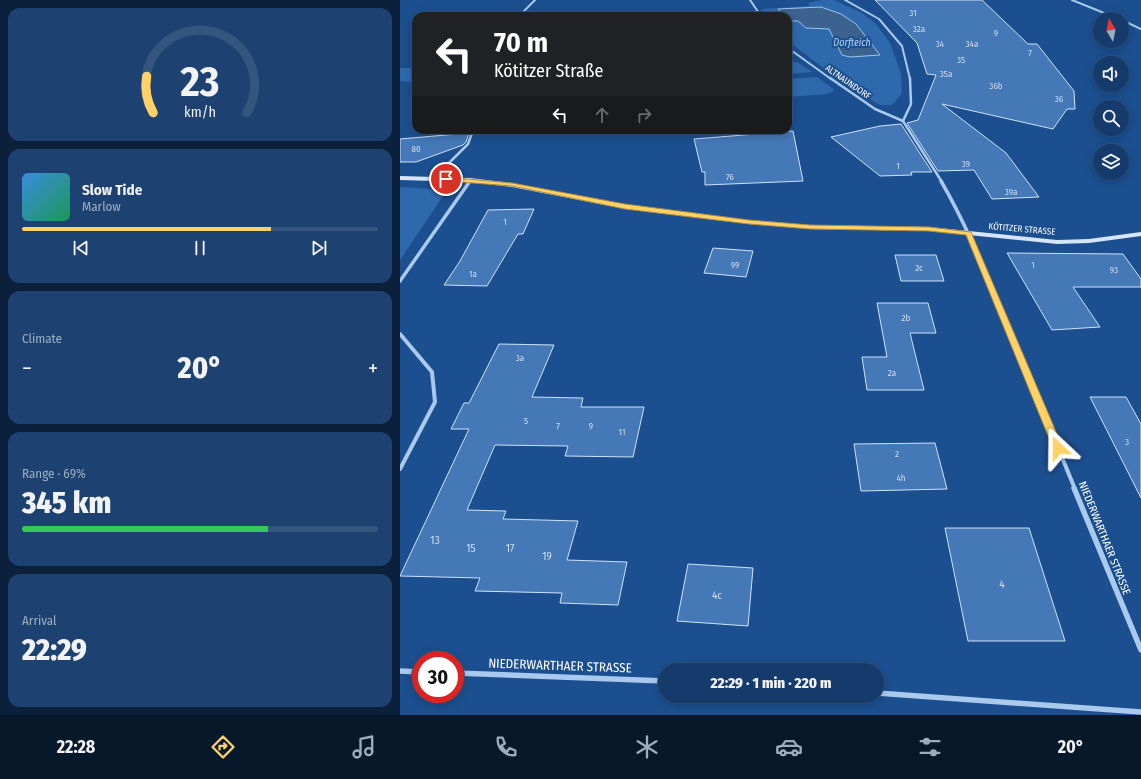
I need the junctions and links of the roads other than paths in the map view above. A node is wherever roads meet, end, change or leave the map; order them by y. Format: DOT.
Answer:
graph roads {
  1 [pos="535,0"];
  2 [pos="750,0"];
  3 [pos="845,0"];
  4 [pos="1072,0"];
  5 [pos="523,12"];
  6 [pos="758,12"];
  7 [pos="1101,12"];
  8 [pos="1129,24"];
  9 [pos="1141,29"];
  10 [pos="792,51"];
  11 [pos="904,121"];
  12 [pos="472,134"];
  13 [pos="400,178"];
  14 [pos="434,178"];
  15 [pos="470,180"];
  16 [pos="969,233"];
  17 [pos="1141,234"];
  18 [pos="400,280"];
  19 [pos="400,334"];
  20 [pos="400,468"];
  21 [pos="1141,650"];
  22 [pos="400,671"];
  23 [pos="412,672"];
  24 [pos="464,673"];
  25 [pos="658,681"];
  26 [pos="884,694"];
  27 [pos="1141,712"];
  1 -- 5 [label="street"];
  2 -- 6 [label="street"];
  3 -- 11 [label="street"];
  4 -- 7 [label="street"];
  8 -- 9 [label="street"];
  10 -- 11 [label="street, ALTNAUNDORF"];
  11 -- 16 [label="street"];
  12 -- 14 [label="street"];
  13 -- 14 [label="street, KÖTITZER STRASSE"];
  14 -- 15 [label="street, KÖTITZER STRASSE"];
  15 -- 16 [label="street, KÖTITZER STRASSE"];
  15 -- 18 [label="street"];
  16 -- 17 [label="street, KÖTITZER STRASSE"];
  16 -- 21 [label="street, NIEDERWARTHAER STRASSE"];
  19 -- 20 [label="street"];
  22 -- 23 [label="street"];
  24 -- 25 [label="street, NIEDERWARTHAER STRASSE"];
  26 -- 27 [label="street"];
}
